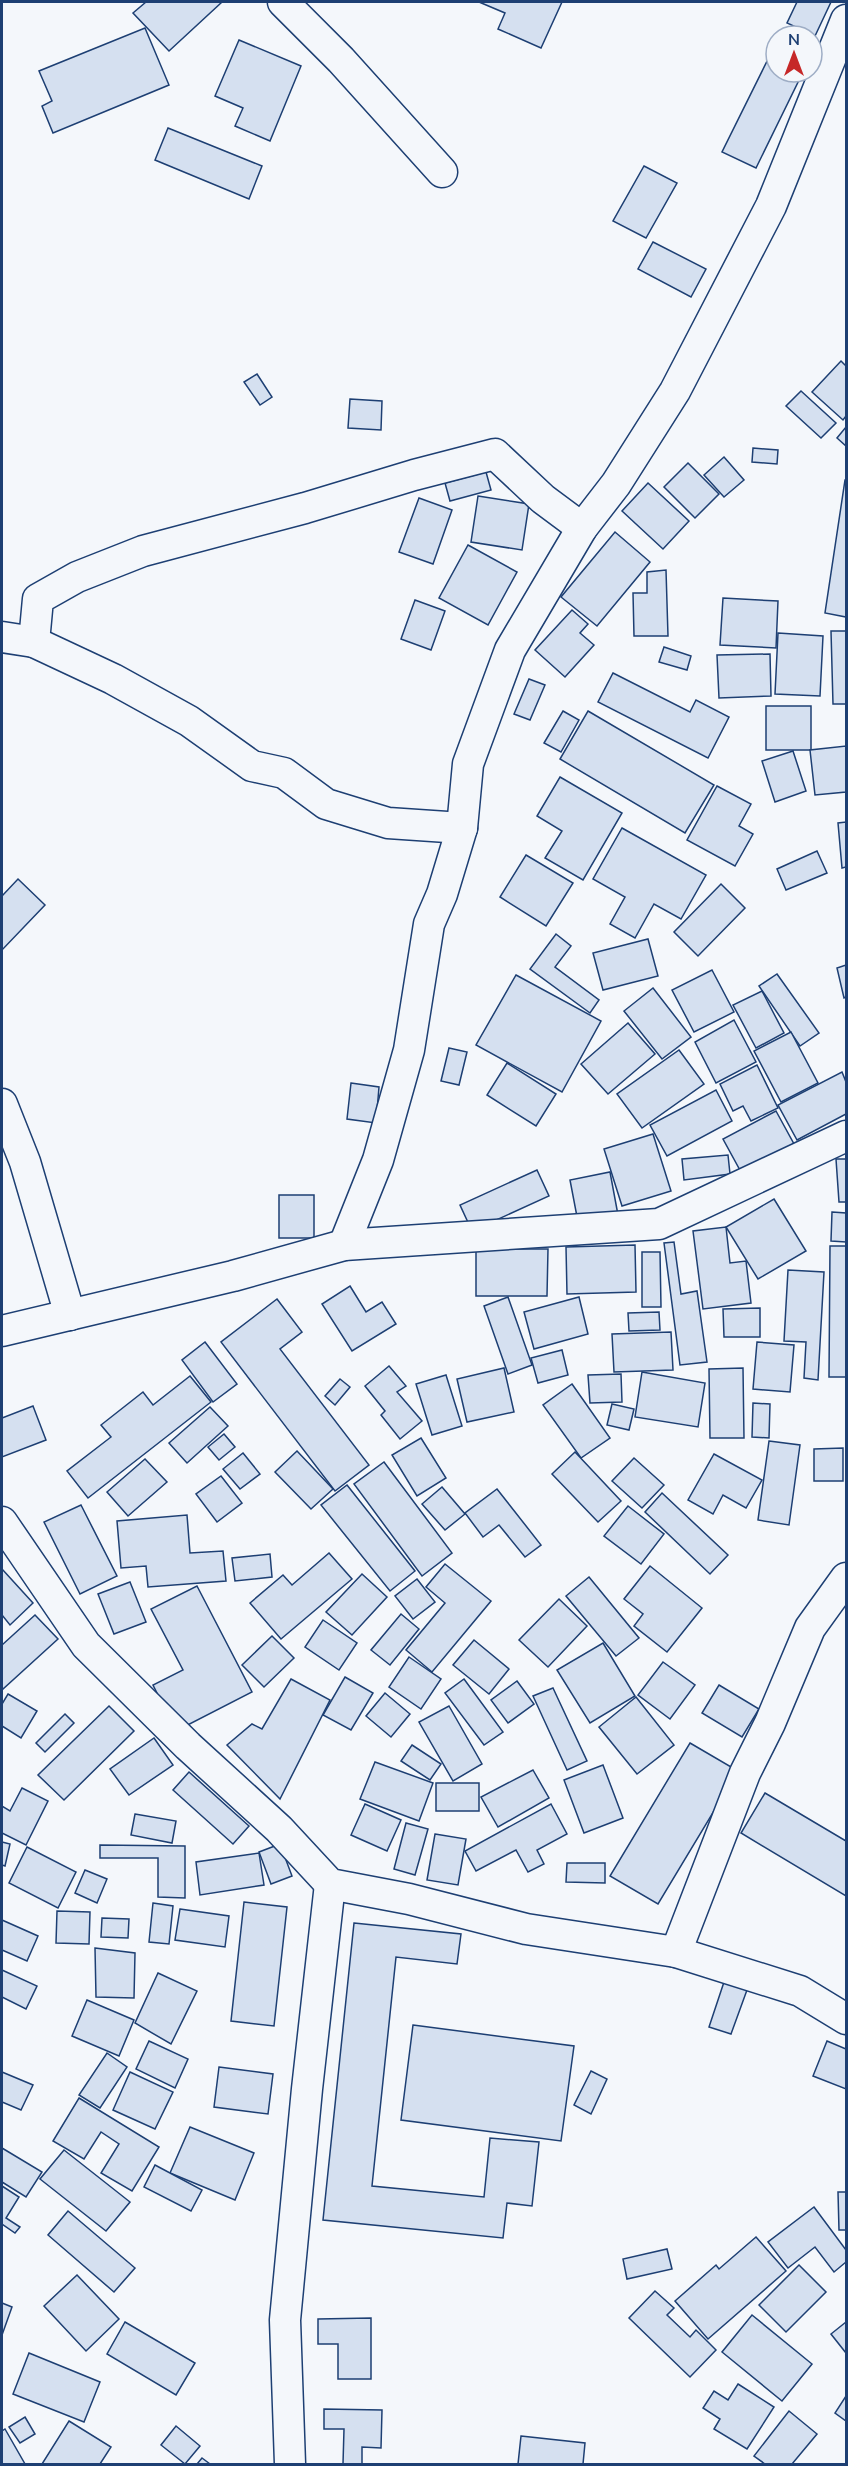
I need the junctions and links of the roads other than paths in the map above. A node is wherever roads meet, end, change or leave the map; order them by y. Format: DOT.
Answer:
graph roads {
  1 [pos="283,2"];
  2 [pos="846,20"];
  3 [pos="441,172"];
  4 [pos="582,528"];
  5 [pos="2,637"];
  6 [pos="34,642"];
  7 [pos="462,828"];
  8 [pos="2,1104"];
  9 [pos="846,1136"];
  10 [pos="344,1245"];
  11 [pos="70,1315"];
  12 [pos="2,1331"];
  13 [pos="2,1522"];
  14 [pos="846,1578"];
  15 [pos="330,1884"];
  16 [pos="676,1952"];
  17 [pos="846,2019"];
  18 [pos="290,2464"];
  1 -- 3 [label="street"];
  2 -- 4 [label="street"];
  4 -- 6 [label="street"];
  4 -- 7 [label="street"];
  5 -- 6 [label="street"];
  6 -- 7 [label="street"];
  7 -- 10 [label="street"];
  8 -- 11 [label="street"];
  9 -- 10 [label="street"];
  10 -- 11 [label="street"];
  11 -- 12 [label="street"];
  13 -- 15 [label="street"];
  14 -- 16 [label="street"];
  15 -- 16 [label="street"];
  15 -- 18 [label="street"];
  16 -- 17 [label="street"];
}
